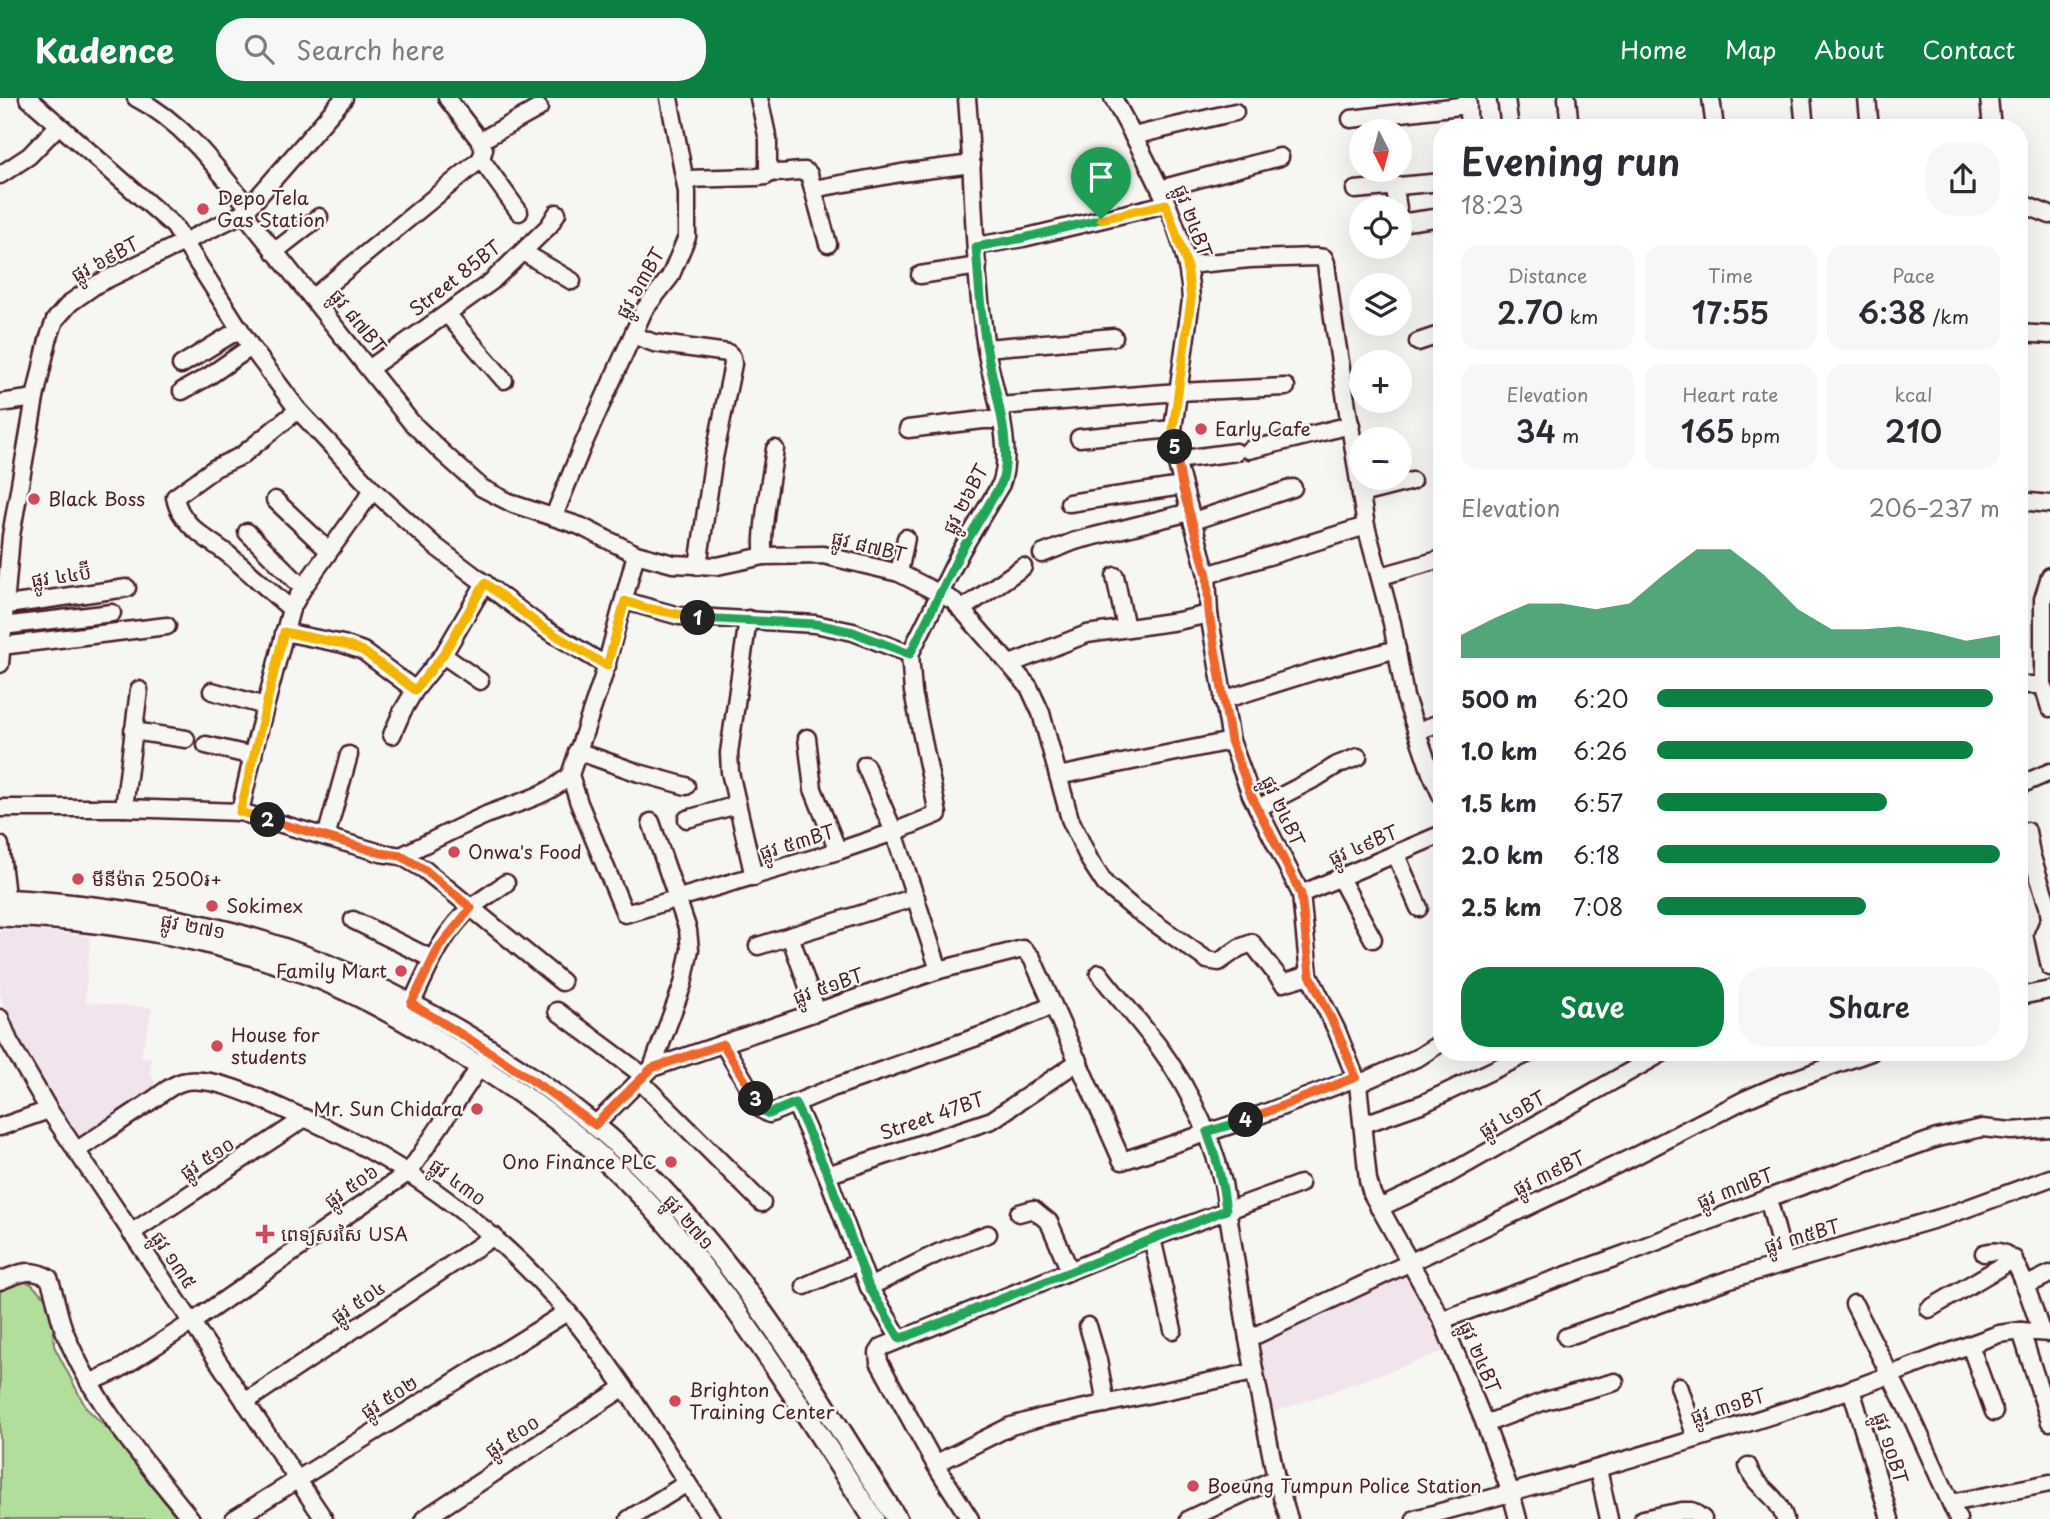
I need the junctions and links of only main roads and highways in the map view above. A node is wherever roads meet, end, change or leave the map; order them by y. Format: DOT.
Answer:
graph roads {
  1 [pos="2,907"];
  2 [pos="486,1058"];
  3 [pos="874,1519"];
  4 [pos="897,1519"];
  1 -- 2 [label="main road, ផ្លូវ ២៧១"];
  1 -- 2 [label="main road, ផ្លូវ ២៧១"];
  2 -- 3 [label="main road, ផ្លូវ ២៧១"];
  2 -- 4 [label="main road, ផ្លូវ ២៧១"];
}
